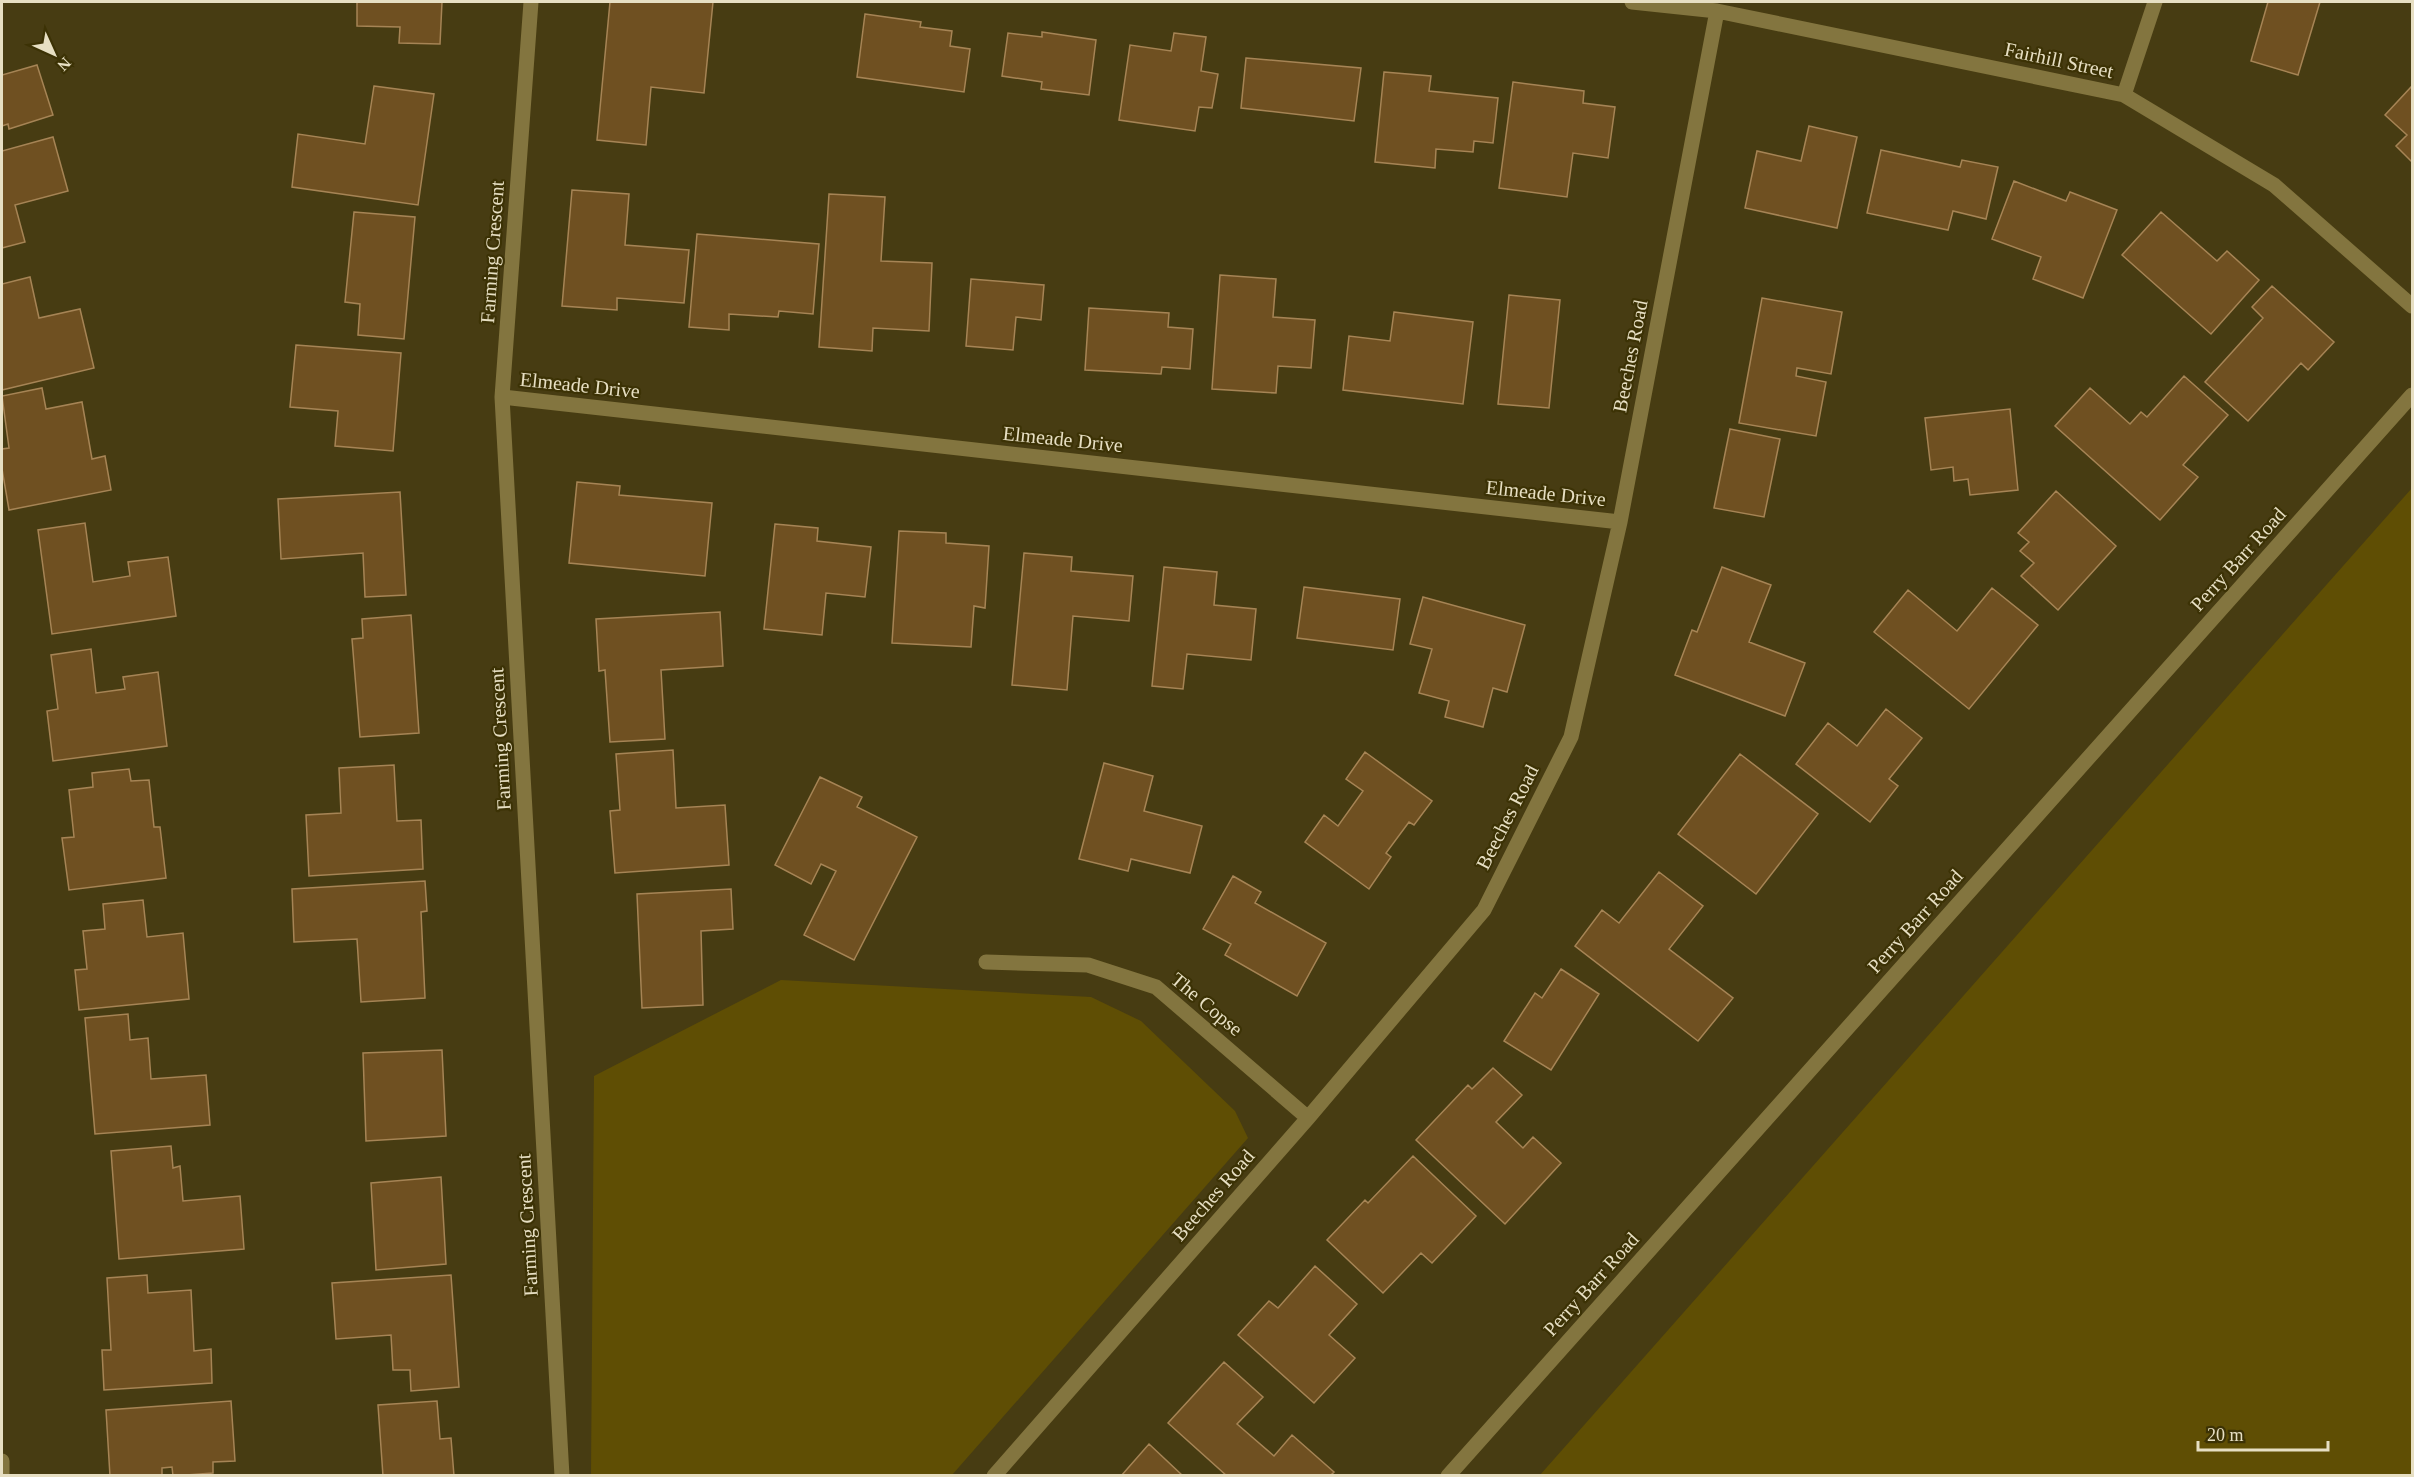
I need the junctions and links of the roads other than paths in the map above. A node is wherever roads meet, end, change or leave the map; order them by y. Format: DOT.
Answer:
graph roads {
  1 [pos="531,2"];
  2 [pos="1632,2"];
  3 [pos="2155,2"];
  4 [pos="1718,11"];
  5 [pos="2124,95"];
  6 [pos="2412,306"];
  7 [pos="2412,395"];
  8 [pos="502,397"];
  9 [pos="1620,522"];
  10 [pos="986,962"];
  11 [pos="1308,1118"];
  12 [pos="2,1461"];
  13 [pos="2,1476"];
  14 [pos="562,1476"];
  15 [pos="994,1476"];
  16 [pos="1448,1476"];
  1 -- 8 [label="street, Farming Crescent"];
  2 -- 4 [label="street, Fairhill Street"];
  3 -- 5 [label="street"];
  4 -- 5 [label="street, Fairhill Street"];
  4 -- 9 [label="street, Beeches Road"];
  5 -- 6 [label="street, Fairhill Street"];
  7 -- 16 [label="street, Perry Barr Road"];
  8 -- 9 [label="street, Elmeade Drive"];
  8 -- 14 [label="street, Farming Crescent"];
  9 -- 11 [label="street, Beeches Road"];
  10 -- 11 [label="street, The Copse"];
  11 -- 15 [label="street, Beeches Road"];
  12 -- 13 [label="street"];
}
